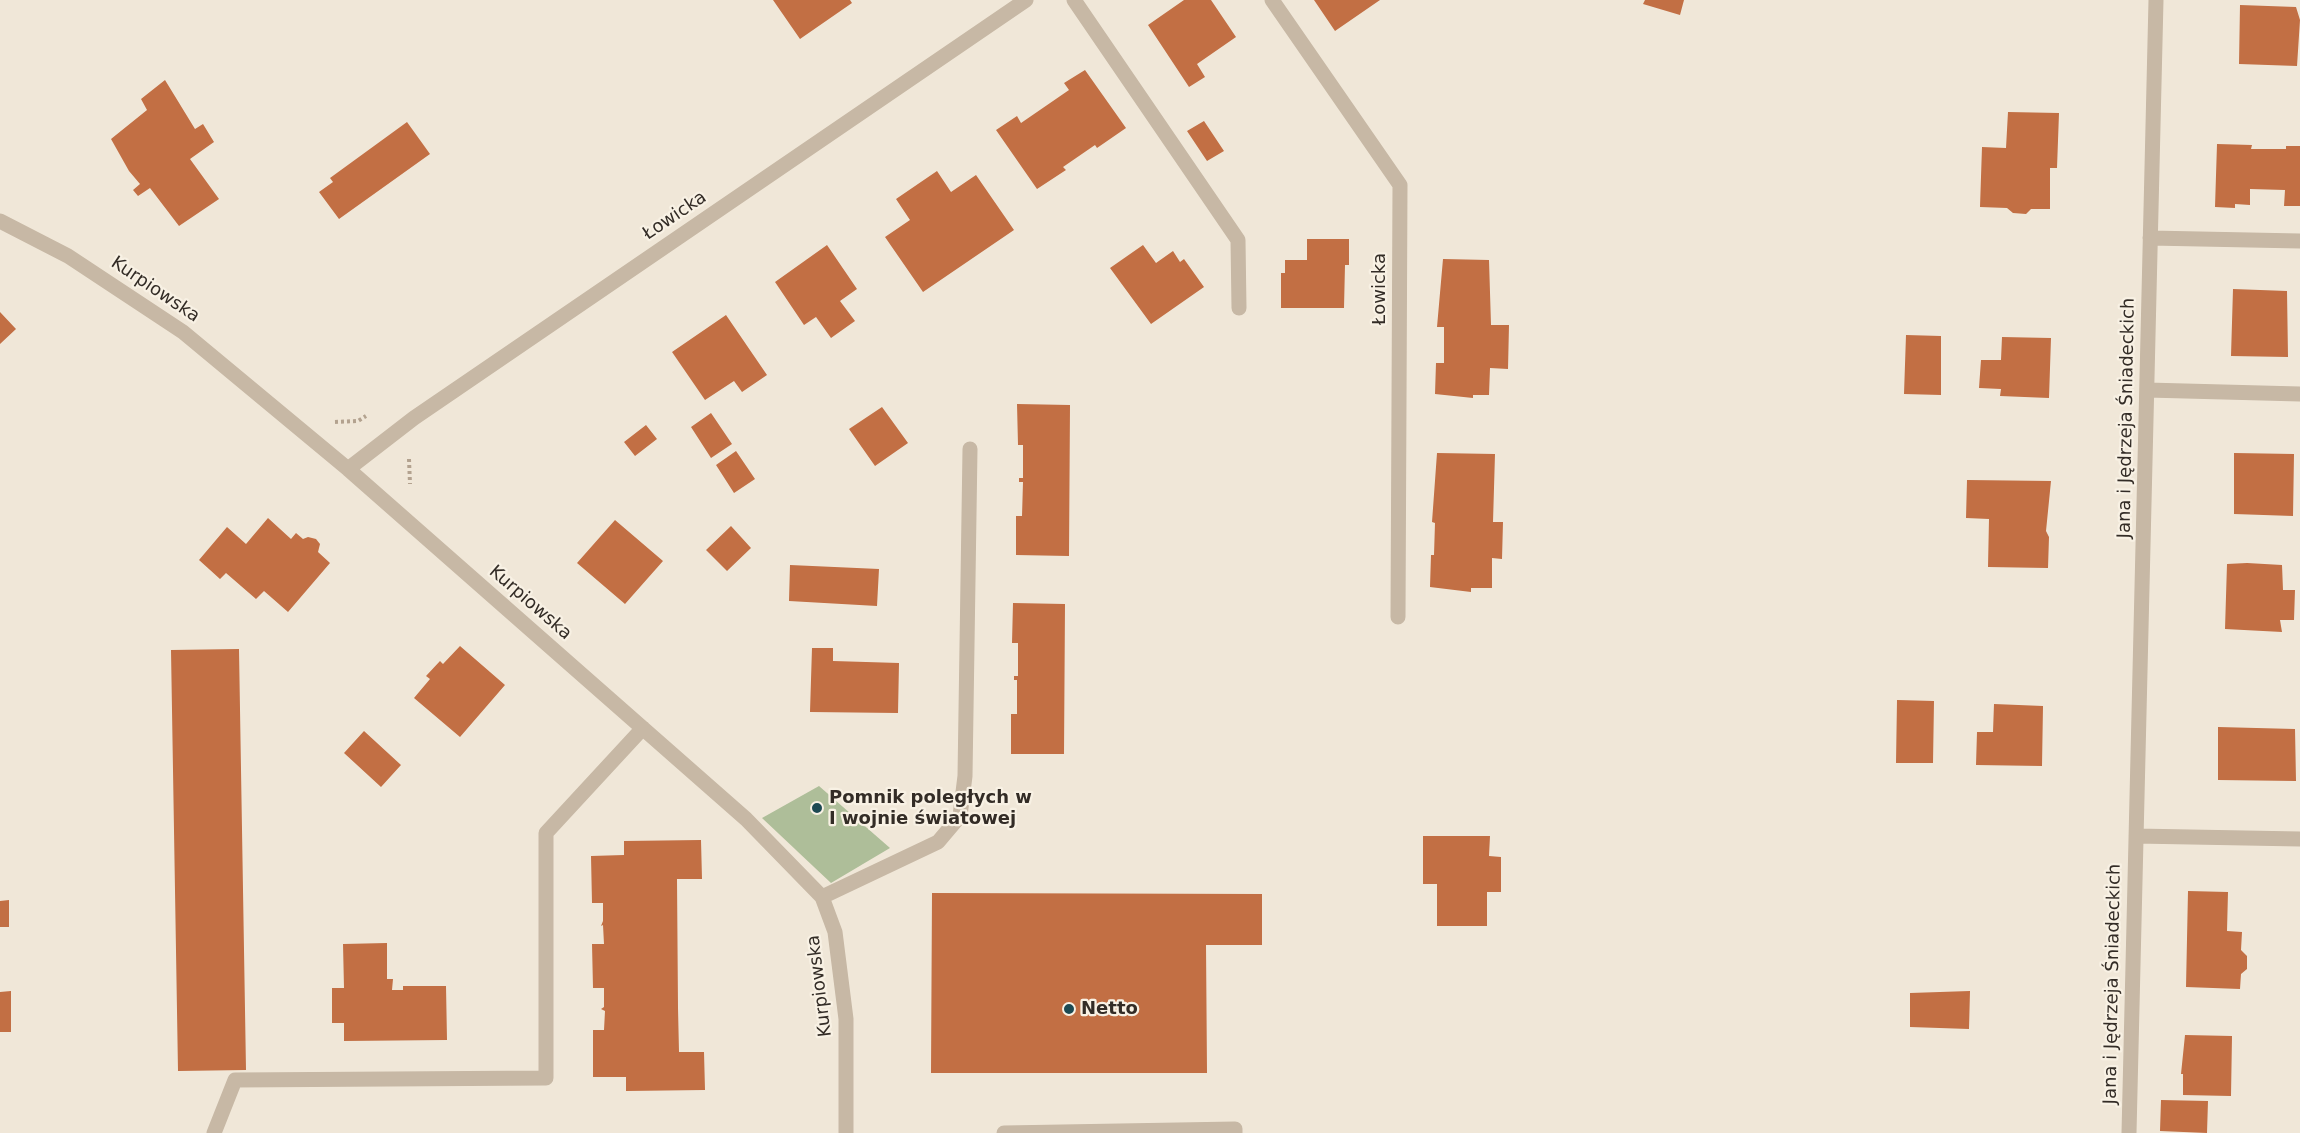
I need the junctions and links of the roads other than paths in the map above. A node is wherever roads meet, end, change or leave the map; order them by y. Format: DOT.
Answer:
graph roads {
  1 [pos="1026,0"];
  2 [pos="1074,0"];
  3 [pos="1272,0"];
  4 [pos="2156,0"];
  5 [pos="0,221"];
  6 [pos="2150,238"];
  7 [pos="2300,241"];
  8 [pos="1239,308"];
  9 [pos="2147,390"];
  10 [pos="2300,394"];
  11 [pos="970,448"];
  12 [pos="348,469"];
  13 [pos="1398,617"];
  14 [pos="643,728"];
  15 [pos="2136,836"];
  16 [pos="2300,839"];
  17 [pos="822,897"];
  18 [pos="214,1133"];
  19 [pos="846,1133"];
  20 [pos="1004,1133"];
  21 [pos="1235,1133"];
  22 [pos="2129,1133"];
  1 -- 12 [label="street, Łowicka"];
  2 -- 8 [label="street"];
  3 -- 13 [label="street, Łowicka"];
  4 -- 6 [label="street, Jana i Jędrzeja Śniadeckich"];
  5 -- 12 [label="street, Kurpiowska"];
  6 -- 7 [label="street"];
  6 -- 9 [label="street, Jana i Jędrzeja Śniadeckich"];
  9 -- 10 [label="street"];
  9 -- 15 [label="street, Jana i Jędrzeja Śniadeckich"];
  11 -- 17 [label="street"];
  12 -- 14 [label="street, Kurpiowska"];
  14 -- 17 [label="street, Kurpiowska"];
  14 -- 18 [label="street"];
  15 -- 16 [label="street"];
  15 -- 22 [label="street, Jana i Jędrzeja Śniadeckich"];
  17 -- 19 [label="street, Kurpiowska"];
  20 -- 21 [label="street"];
}
